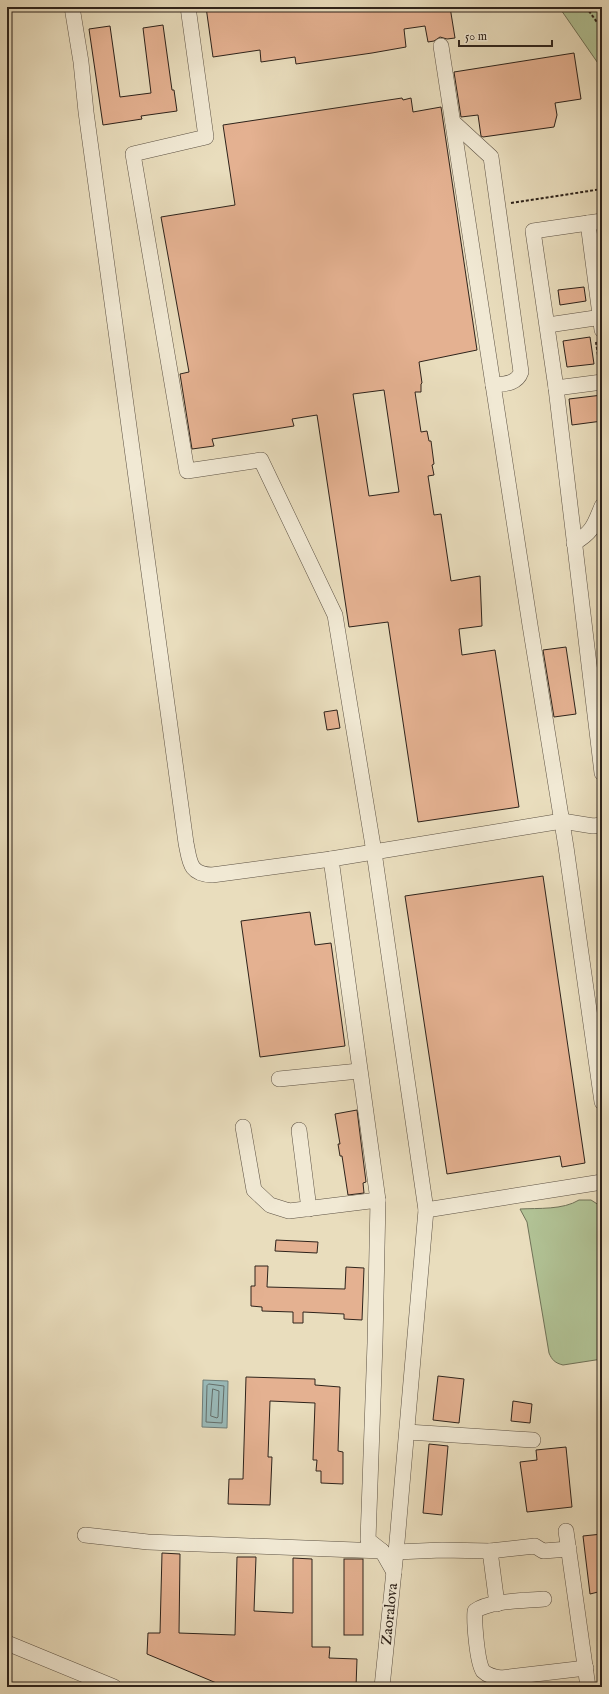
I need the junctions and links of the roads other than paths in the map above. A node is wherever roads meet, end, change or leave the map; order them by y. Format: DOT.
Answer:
graph roads {
  1 [pos="72,7"];
  2 [pos="188,7"];
  3 [pos="441,46"];
  4 [pos="453,122"];
  5 [pos="595,222"];
  6 [pos="548,325"];
  7 [pos="600,326"];
  8 [pos="602,382"];
  9 [pos="493,385"];
  10 [pos="556,388"];
  11 [pos="602,506"];
  12 [pos="574,543"];
  13 [pos="602,773"];
  14 [pos="602,815"];
  15 [pos="562,821"];
  16 [pos="602,825"];
  17 [pos="374,852"];
  18 [pos="331,859"];
  19 [pos="359,1071"];
  20 [pos="278,1079"];
  21 [pos="602,1102"];
  22 [pos="243,1127"];
  23 [pos="299,1130"];
  24 [pos="602,1182"];
  25 [pos="378,1200"];
  26 [pos="309,1209"];
  27 [pos="426,1210"];
  28 [pos="407,1432"];
  29 [pos="533,1440"];
  30 [pos="566,1531"];
  31 [pos="85,1535"];
  32 [pos="392,1548"];
  33 [pos="569,1549"];
  34 [pos="490,1551"];
  35 [pos="544,1599"];
  36 [pos="498,1604"];
  37 [pos="7,1643"];
  38 [pos="586,1668"];
  39 [pos="114,1687"];
  40 [pos="382,1687"];
  41 [pos="588,1687"];
  1 -- 18 [label="street"];
  2 -- 17 [label="street, Zaoralova"];
  3 -- 4 [label="street"];
  4 -- 9 [label="street"];
  4 -- 9 [label="street"];
  5 -- 6 [label="street"];
  5 -- 7 [label="street"];
  6 -- 7 [label="street"];
  6 -- 10 [label="street"];
  8 -- 10 [label="street"];
  9 -- 15 [label="street"];
  10 -- 12 [label="street"];
  11 -- 12 [label="street"];
  12 -- 13 [label="street"];
  14 -- 15 [label="street"];
  15 -- 16 [label="street"];
  15 -- 17 [label="street"];
  15 -- 21 [label="street"];
  17 -- 18 [label="street"];
  17 -- 27 [label="street, Zaoralova"];
  18 -- 19 [label="street"];
  19 -- 20 [label="street"];
  19 -- 25 [label="street"];
  22 -- 26 [label="street"];
  23 -- 26 [label="street"];
  24 -- 27 [label="street"];
  25 -- 26 [label="street"];
  25 -- 32 [label="street"];
  27 -- 28 [label="street, Zaoralova"];
  28 -- 29 [label="street"];
  28 -- 32 [label="street, Zaoralova"];
  30 -- 33 [label="street"];
  31 -- 32 [label="street"];
  32 -- 34 [label="street"];
  32 -- 40 [label="street, Zaoralova"];
  33 -- 34 [label="street"];
  33 -- 38 [label="street"];
  34 -- 36 [label="street"];
  35 -- 36 [label="street"];
  36 -- 38 [label="street"];
  37 -- 39 [label="street"];
  38 -- 41 [label="street"];
}
